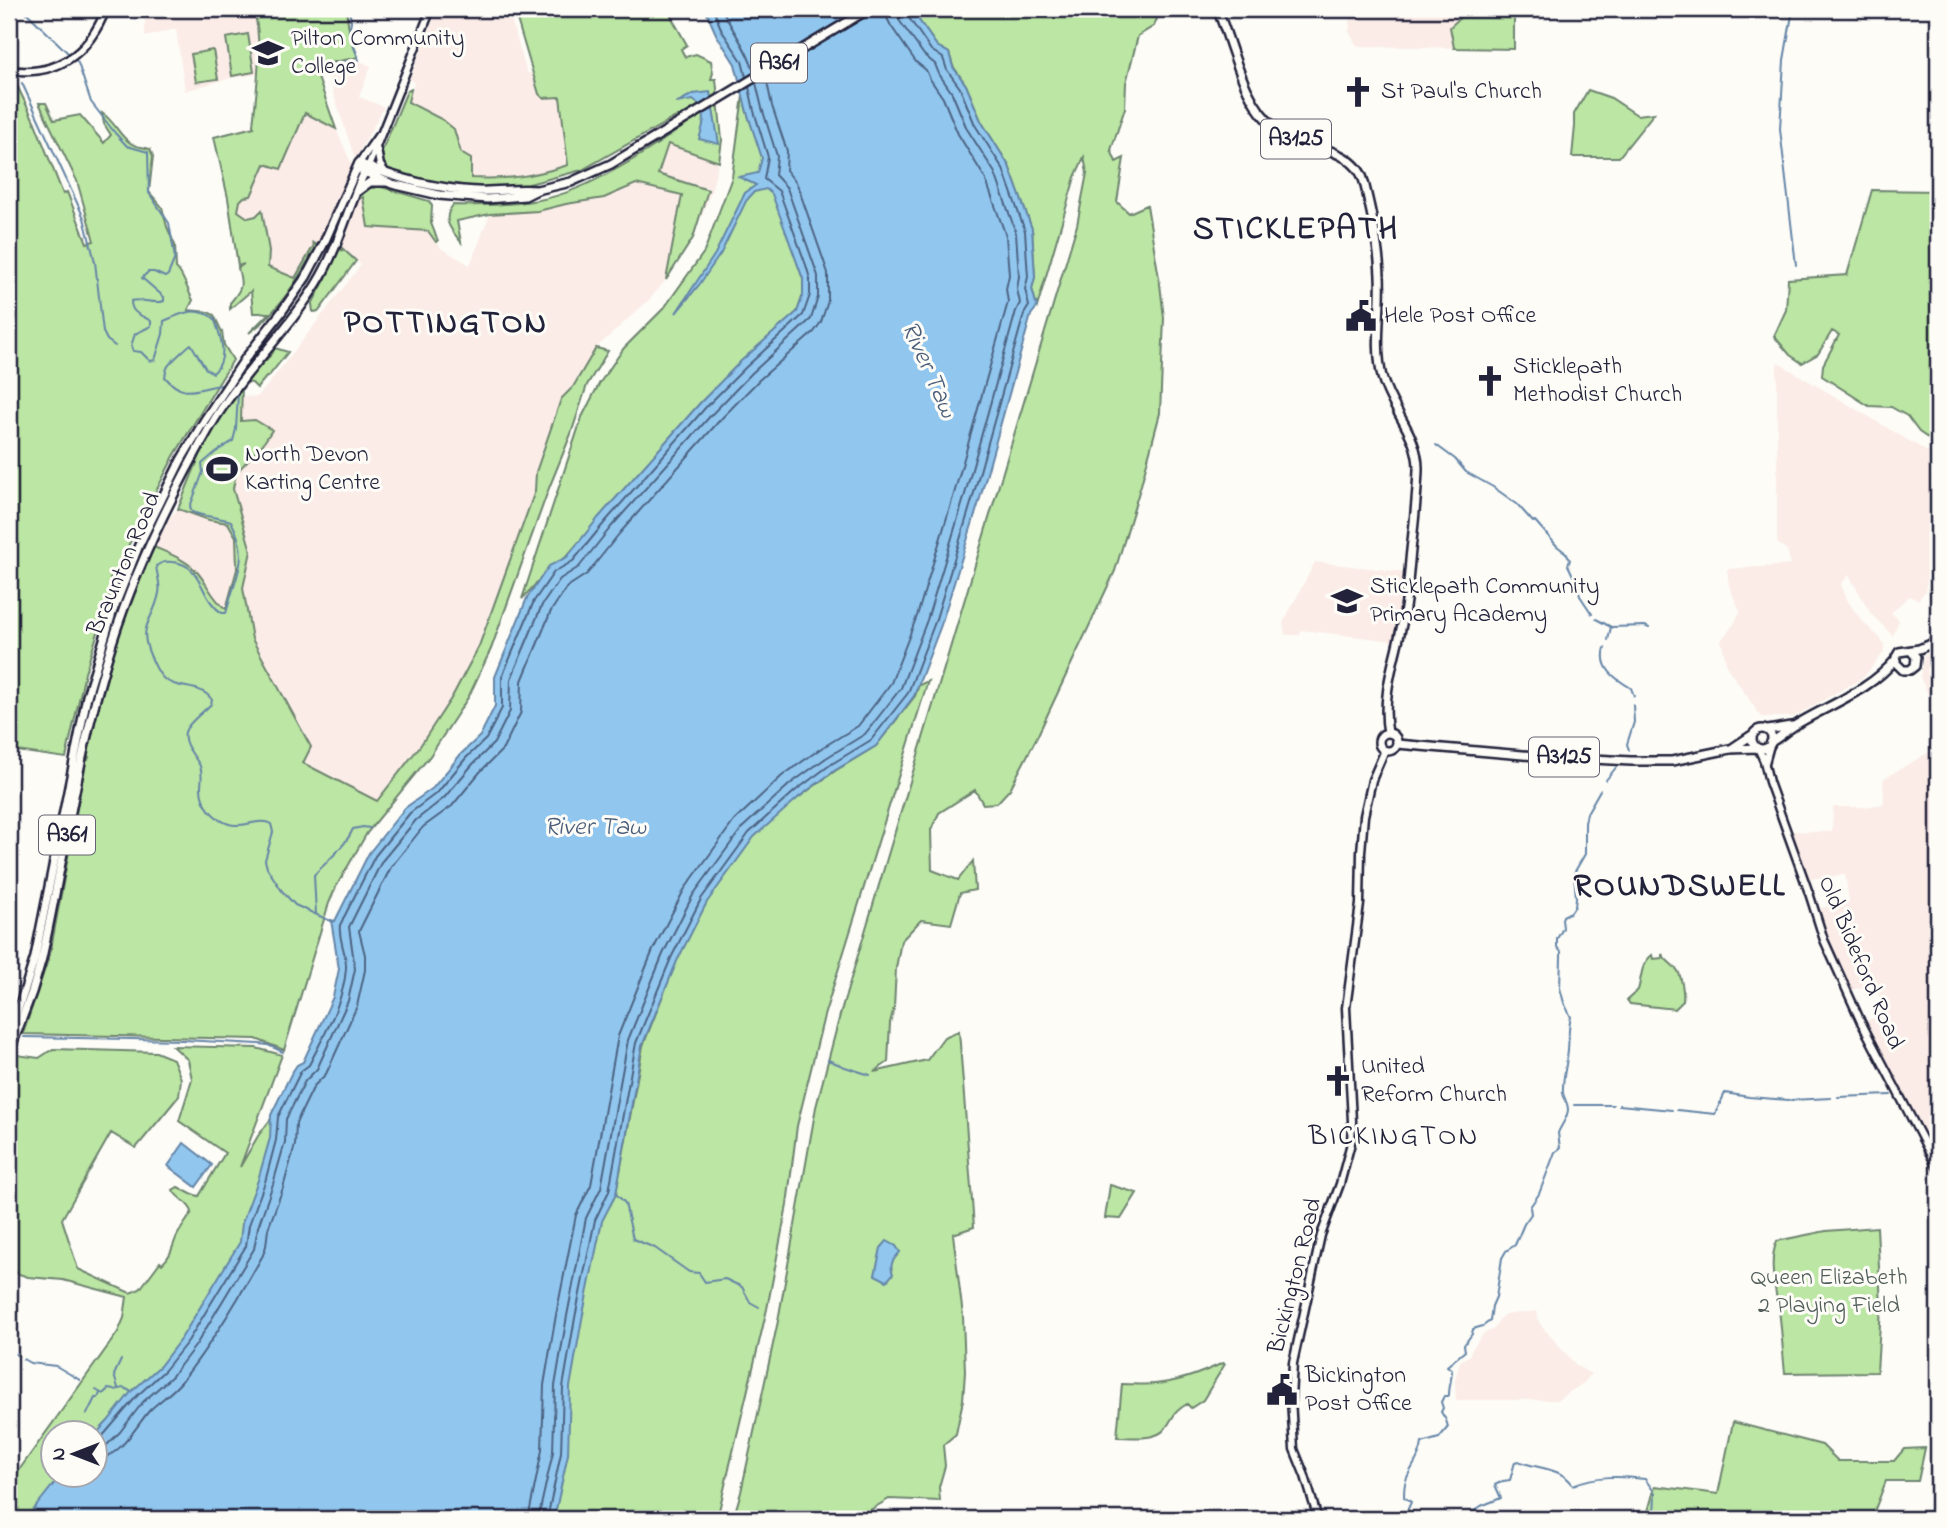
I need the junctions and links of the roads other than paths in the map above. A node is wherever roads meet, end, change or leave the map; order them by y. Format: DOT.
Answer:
graph roads {
  1 [pos="106,9"];
  2 [pos="431,9"];
  3 [pos="869,9"];
  4 [pos="1217,9"];
  5 [pos="9,70"];
  6 [pos="380,134"];
  7 [pos="376,148"];
  8 [pos="362,168"];
  9 [pos="385,172"];
  10 [pos="392,184"];
  11 [pos="537,190"];
  12 [pos="355,194"];
  13 [pos="1938,640"];
  14 [pos="1930,645"];
  15 [pos="1911,651"];
  16 [pos="1896,659"];
  17 [pos="1916,659"];
  18 [pos="1903,670"];
  19 [pos="1881,676"];
  20 [pos="1794,726"];
  21 [pos="1768,730"];
  22 [pos="1388,733"];
  23 [pos="1752,736"];
  24 [pos="1397,744"];
  25 [pos="1770,744"];
  26 [pos="1758,748"];
  27 [pos="1730,749"];
  28 [pos="1385,750"];
  29 [pos="1765,765"];
  30 [pos="9,1034"];
  31 [pos="9,1053"];
  32 [pos="1938,1169"];
  33 [pos="1318,1519"];
  1 -- 5 [label="main road"];
  2 -- 6 [label="main road, Braunton Road"];
  3 -- 11 [label="main road, A361"];
  4 -- 22 [label="main road, A3125"];
  6 -- 7 [label="main road, Braunton Road"];
  6 -- 8 [label="main road, Braunton Road"];
  7 -- 8 [label="main road, Braunton Road"];
  7 -- 9 [label="main road"];
  8 -- 9 [label="main road, A361"];
  8 -- 10 [label="main road, A361"];
  8 -- 12 [label="main road, Braunton Road / A361"];
  8 -- 30 [label="main road, Braunton Road / A361"];
  9 -- 11 [label="main road, A361"];
  10 -- 11 [label="main road, A361"];
  10 -- 12 [label="main road, A361"];
  12 -- 31 [label="main road, Braunton Road / A361"];
  13 -- 14 [label="main road"];
  14 -- 15 [label="main road"];
  14 -- 17 [label="main road"];
  15 -- 16 [label="main road"];
  15 -- 17 [label="main road"];
  16 -- 18 [label="main road"];
  16 -- 19 [label="main road, A3125"];
  17 -- 18 [label="main road"];
  18 -- 19 [label="main road, A3125"];
  19 -- 20 [label="main road, A3125"];
  20 -- 21 [label="main road, A3125"];
  20 -- 25 [label="main road, A3125"];
  21 -- 23 [label="main road, A3125"];
  21 -- 25 [label="main road"];
  22 -- 24 [label="main road"];
  22 -- 28 [label="main road"];
  23 -- 26 [label="main road"];
  23 -- 27 [label="main road, A3125"];
  24 -- 27 [label="main road, A3125"];
  24 -- 28 [label="main road"];
  25 -- 26 [label="main road, A3125"];
  25 -- 29 [label="main road"];
  26 -- 27 [label="main road, A3125"];
  26 -- 29 [label="main road, Old Bideford Road"];
  28 -- 33 [label="main road, Bickington Road"];
  29 -- 32 [label="main road, Old Bideford Road"];
}
